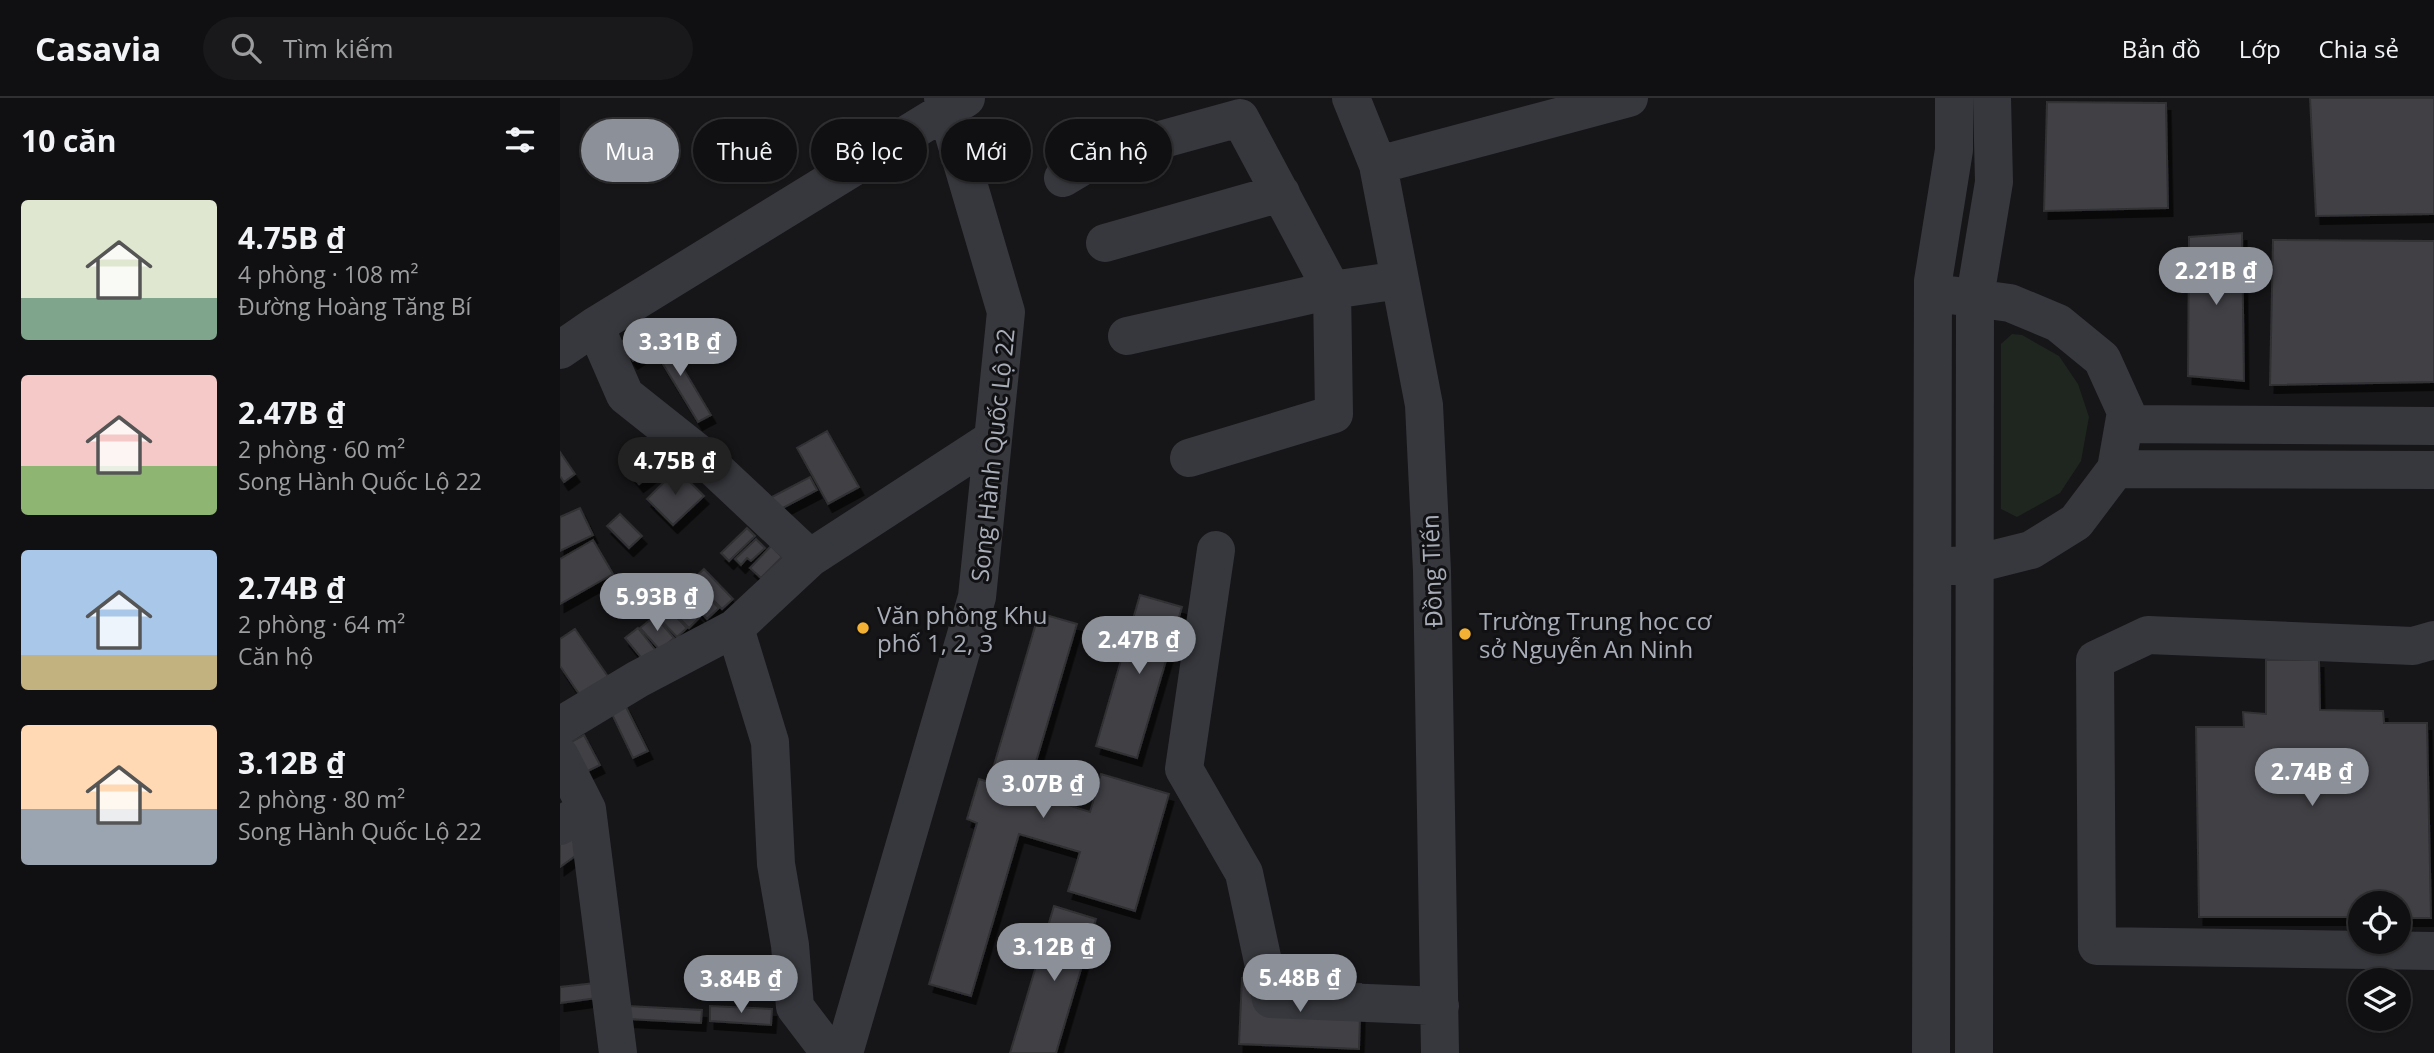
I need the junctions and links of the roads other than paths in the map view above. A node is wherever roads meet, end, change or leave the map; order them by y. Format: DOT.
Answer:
graph roads {
  1 [pos="1351,98"];
  2 [pos="1629,98"];
  3 [pos="1954,98"];
  4 [pos="1992,98"];
  5 [pos="952,102"];
  6 [pos="1172,137"];
  7 [pos="1378,165"];
  8 [pos="1281,193"];
  9 [pos="1105,243"];
  10 [pos="1400,280"];
  11 [pos="1332,290"];
  12 [pos="1933,293"];
  13 [pos="1975,297"];
  14 [pos="595,326"];
  15 [pos="1127,335"];
  16 [pos="560,350"];
  17 [pos="2124,424"];
  18 [pos="2434,426"];
  19 [pos="993,439"];
  20 [pos="1189,458"];
  21 [pos="2116,469"];
  22 [pos="2434,470"];
  23 [pos="1216,550"];
  24 [pos="810,558"];
  25 [pos="1975,564"];
  26 [pos="1932,567"];
  27 [pos="735,628"];
  28 [pos="2434,640"];
  29 [pos="560,726"];
  30 [pos="560,756"];
  31 [pos="574,818"];
  32 [pos="2434,951"];
  33 [pos="1931,970"];
  34 [pos="1974,970"];
  35 [pos="1440,1006"];
  36 [pos="618,1053"];
  37 [pos="830,1053"];
  38 [pos="844,1053"];
  39 [pos="1440,1053"];
  40 [pos="1931,1053"];
  41 [pos="1974,1053"];
  1 -- 7 [label="street, Đồng Tiến"];
  2 -- 7 [label="street"];
  3 -- 12 [label="street"];
  4 -- 13 [label="street"];
  5 -- 14 [label="street"];
  5 -- 19 [label="street, Song Hành Quốc Lộ 22"];
  6 -- 8 [label="street"];
  7 -- 10 [label="street, Đồng Tiến"];
  8 -- 9 [label="street"];
  8 -- 11 [label="street"];
  10 -- 11 [label="street"];
  10 -- 35 [label="street, Đồng Tiến"];
  11 -- 15 [label="street"];
  11 -- 20 [label="street"];
  12 -- 13 [label="street"];
  12 -- 26 [label="street"];
  13 -- 17 [label="street"];
  13 -- 25 [label="street"];
  14 -- 16 [label="street"];
  14 -- 24 [label="street"];
  17 -- 18 [label="street"];
  17 -- 21 [label="street"];
  19 -- 24 [label="street"];
  19 -- 38 [label="street, Song Hành Quốc Lộ 22"];
  21 -- 22 [label="street"];
  21 -- 25 [label="street"];
  23 -- 35 [label="street"];
  24 -- 27 [label="street"];
  25 -- 26 [label="street"];
  25 -- 34 [label="street"];
  26 -- 33 [label="street"];
  27 -- 29 [label="street"];
  27 -- 37 [label="street"];
  28 -- 32 [label="street"];
  30 -- 31 [label="street"];
  31 -- 36 [label="street"];
  33 -- 34 [label="street"];
  33 -- 40 [label="street"];
  34 -- 41 [label="street"];
  35 -- 39 [label="street, Đồng Tiến"];
}
